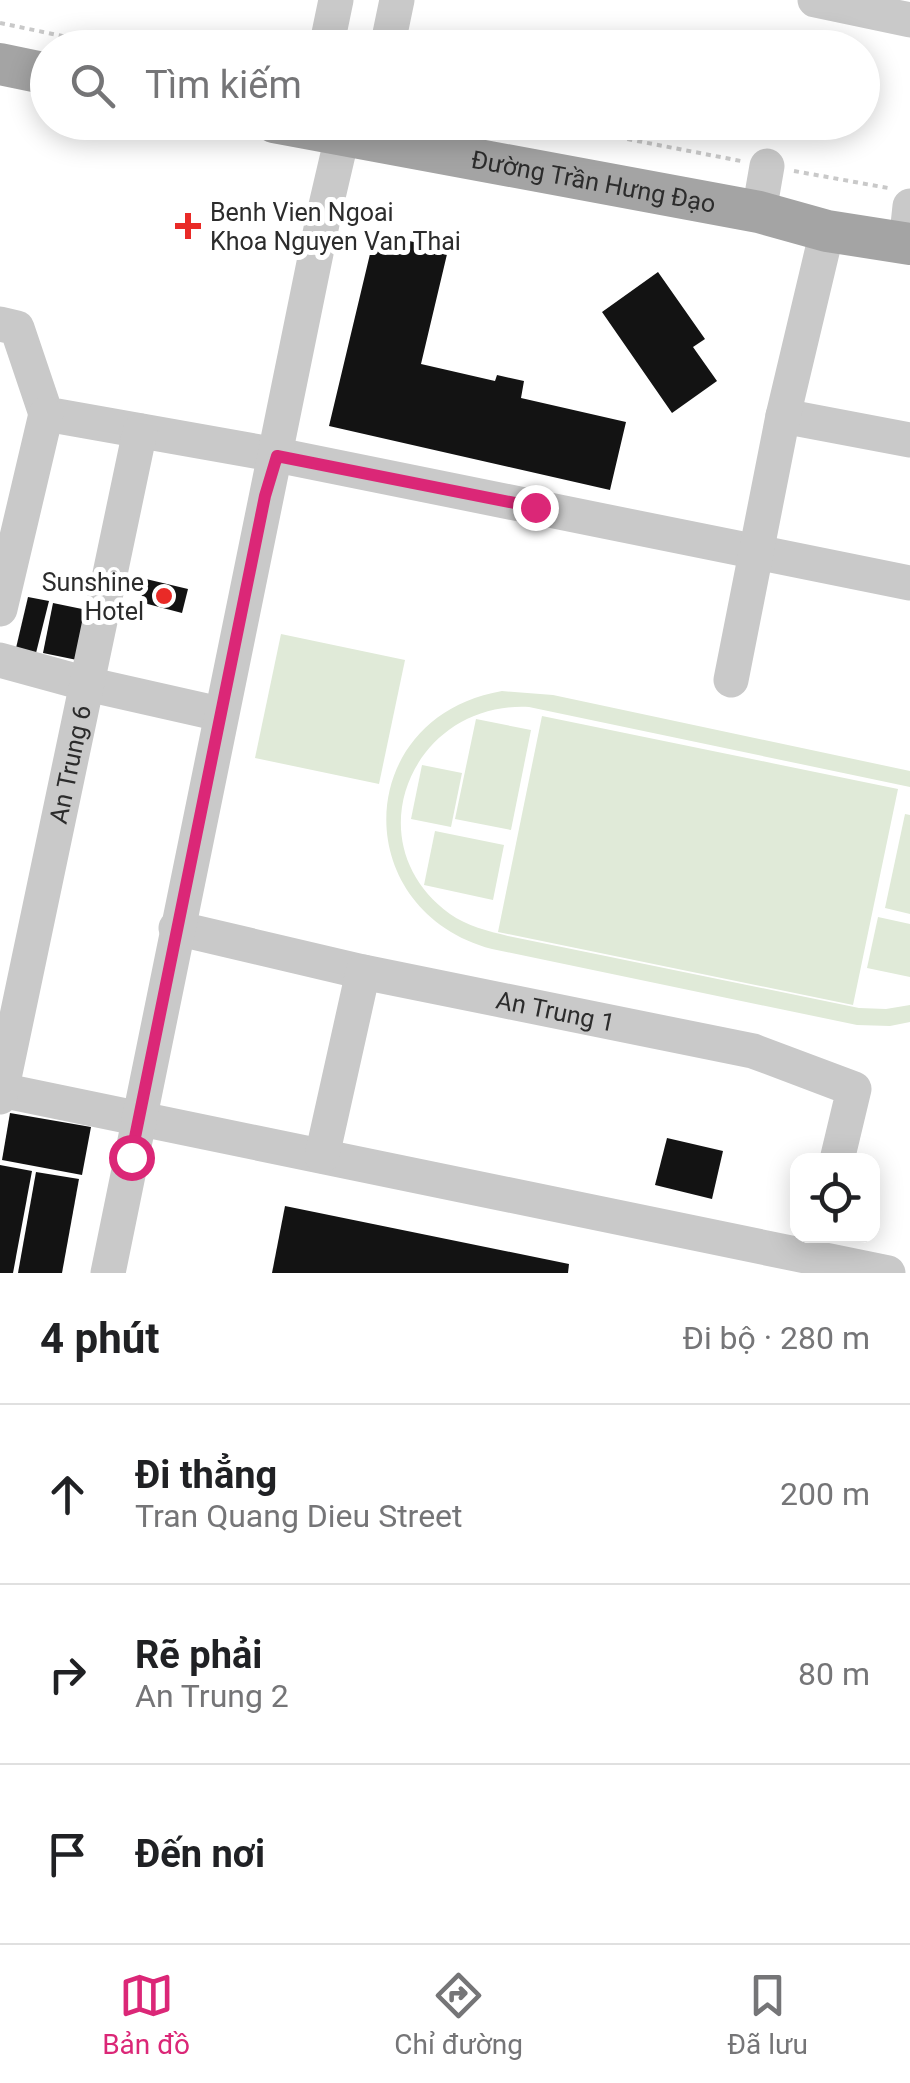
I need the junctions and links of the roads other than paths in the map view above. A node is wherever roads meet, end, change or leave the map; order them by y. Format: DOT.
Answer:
graph roads {
  1 [pos="336,0"];
  2 [pos="397,0"];
  3 [pos="814,0"];
  4 [pos="910,20"];
  5 [pos="330,30"];
  6 [pos="391,30"];
  7 [pos="0,64"];
  8 [pos="30,70"];
  9 [pos="341,140"];
  10 [pos="407,140"];
  11 [pos="767,166"];
  12 [pos="759,212"];
  13 [pos="905,221"];
  14 [pos="827,231"];
  15 [pos="0,324"];
  16 [pos="46,414"];
  17 [pos="783,416"];
  18 [pos="140,431"];
  19 [pos="910,440"];
  20 [pos="277,456"];
  21 [pos="756,552"];
  22 [pos="910,583"];
  23 [pos="0,609"];
  24 [pos="0,660"];
  25 [pos="731,680"];
  26 [pos="87,684"];
  27 [pos="220,714"];
  28 [pos="176,928"];
  29 [pos="363,972"];
  30 [pos="0,1092"];
  31 [pos="139,1117"];
  32 [pos="839,1153"];
  33 [pos="322,1156"];
  34 [pos="818,1247"];
  35 [pos="108,1273"];
  36 [pos="888,1273"];
  1 -- 5 [label="street"];
  2 -- 6 [label="street"];
  3 -- 4 [label="street"];
  7 -- 8 [label="main road"];
  9 -- 20 [label="street"];
  10 -- 12 [label="main road, Đường Trần Hưng Đạo"];
  11 -- 12 [label="street"];
  12 -- 14 [label="main road, Đường Trần Hưng Đạo"];
  13 -- 14 [label="main road, Đường Trần Hưng Đạo"];
  14 -- 17 [label="street"];
  15 -- 16 [label="street"];
  16 -- 18 [label="street"];
  16 -- 23 [label="street"];
  17 -- 19 [label="street"];
  17 -- 21 [label="street"];
  18 -- 20 [label="street"];
  18 -- 26 [label="street, An Trung 6"];
  20 -- 21 [label="street"];
  20 -- 27 [label="street"];
  21 -- 22 [label="street"];
  21 -- 25 [label="street"];
  24 -- 26 [label="street"];
  26 -- 27 [label="street"];
  26 -- 30 [label="street, An Trung 6"];
  27 -- 28 [label="street"];
  28 -- 29 [label="street"];
  28 -- 31 [label="street"];
  29 -- 32 [label="street, An Trung 1"];
  29 -- 33 [label="street"];
  30 -- 31 [label="street"];
  31 -- 33 [label="street"];
  31 -- 35 [label="street"];
  33 -- 34 [label="street"];
  34 -- 36 [label="street"];
}
